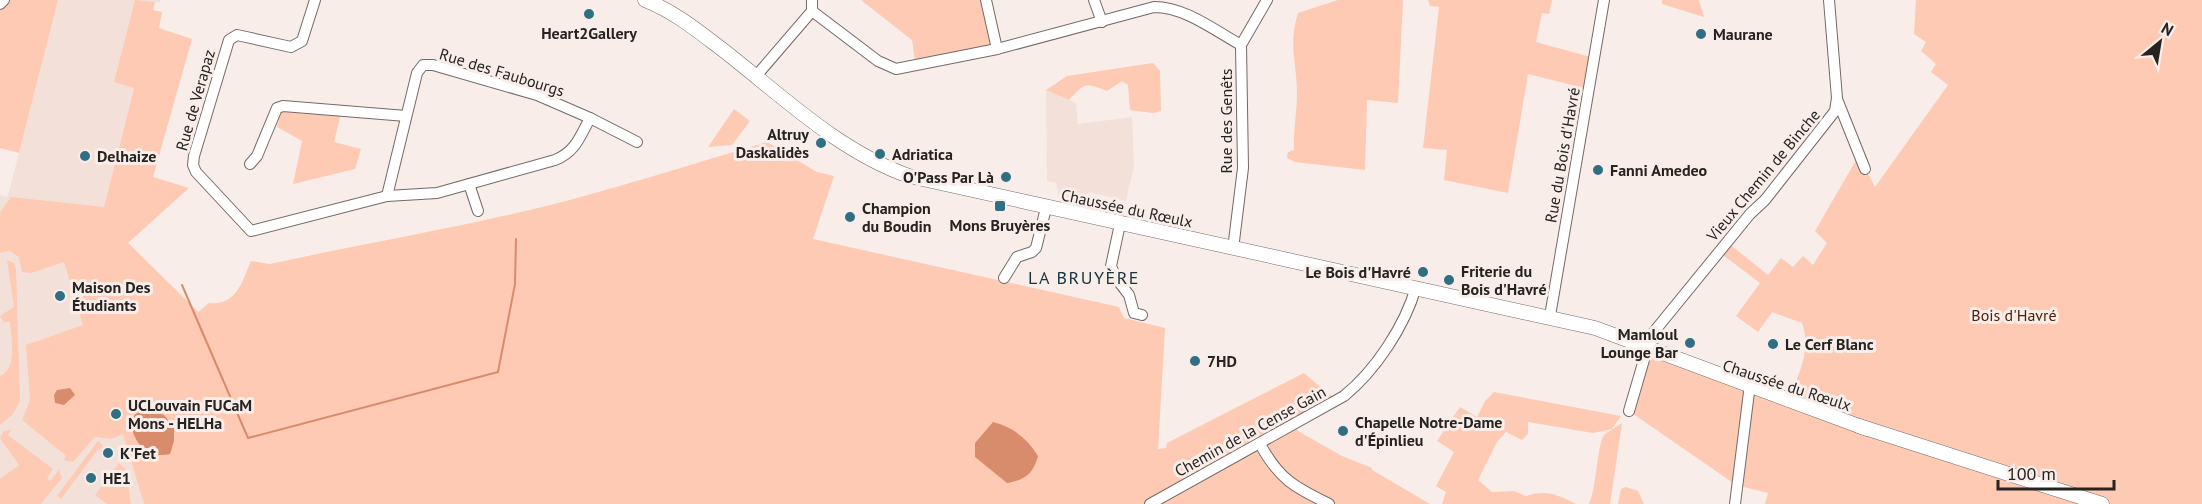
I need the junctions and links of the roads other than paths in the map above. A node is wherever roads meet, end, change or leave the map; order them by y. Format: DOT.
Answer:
graph roads {
  1 [pos="4,0"];
  2 [pos="315,0"];
  3 [pos="645,0"];
  4 [pos="986,0"];
  5 [pos="1095,0"];
  6 [pos="1267,0"];
  7 [pos="1604,0"];
  8 [pos="1829,0"];
  9 [pos="0,4"];
  10 [pos="1168,4"];
  11 [pos="812,5"];
  12 [pos="1102,22"];
  13 [pos="1241,45"];
  14 [pos="997,50"];
  15 [pos="757,75"];
  16 [pos="1837,98"];
  17 [pos="406,116"];
  18 [pos="590,118"];
  19 [pos="637,142"];
  20 [pos="250,164"];
  21 [pos="1865,169"];
  22 [pos="469,184"];
  23 [pos="387,196"];
  24 [pos="1046,208"];
  25 [pos="478,211"];
  26 [pos="1120,224"];
  27 [pos="1233,249"];
  28 [pos="1004,278"];
  29 [pos="1416,287"];
  30 [pos="1142,315"];
  31 [pos="1550,316"];
  32 [pos="1646,345"];
  33 [pos="1749,388"];
  34 [pos="1629,411"];
  35 [pos="1867,429"];
  36 [pos="1260,444"];
  37 [pos="1150,504"];
  38 [pos="1329,504"];
  39 [pos="1735,504"];
  40 [pos="2102,504"];
  1 -- 9 [label="street"];
  2 -- 23 [label="street, Rue de Verapaz"];
  3 -- 15 [label="main road, Chaussée du Rœulx"];
  4 -- 14 [label="street"];
  5 -- 12 [label="street"];
  6 -- 13 [label="street, Rue des Genêts"];
  7 -- 31 [label="street, Rue du Bois d'Havré"];
  8 -- 16 [label="street, Vieux Chemin de Binche"];
  10 -- 12 [label="street"];
  10 -- 13 [label="street"];
  11 -- 14 [label="street"];
  11 -- 15 [label="street"];
  12 -- 14 [label="street"];
  13 -- 27 [label="street, Rue des Genêts"];
  15 -- 24 [label="main road, Chaussée du Rœulx"];
  16 -- 21 [label="street"];
  16 -- 32 [label="street, Vieux Chemin de Binche"];
  17 -- 18 [label="street, Rue des Faubourgs"];
  17 -- 20 [label="street"];
  17 -- 23 [label="street, Rue des Faubourgs"];
  18 -- 19 [label="street, Rue des Faubourgs"];
  18 -- 22 [label="street"];
  22 -- 23 [label="street"];
  22 -- 25 [label="street"];
  24 -- 26 [label="main road, Chaussée du Rœulx"];
  24 -- 28 [label="street"];
  26 -- 27 [label="main road, Chaussée du Rœulx"];
  26 -- 30 [label="street"];
  27 -- 29 [label="main road, Chaussée du Rœulx"];
  29 -- 31 [label="main road, Chaussée du Rœulx"];
  29 -- 36 [label="street, Chemin de la Cense Gain"];
  31 -- 32 [label="main road, Chaussée du Rœulx"];
  32 -- 33 [label="main road, Chaussée du Rœulx"];
  32 -- 34 [label="street"];
  33 -- 35 [label="main road, Chaussée du Rœulx"];
  33 -- 35 [label="main road, Chaussée du Rœulx"];
  33 -- 39 [label="street"];
  35 -- 40 [label="main road, Chaussée du Rœulx"];
  36 -- 37 [label="street, Chemin de la Cense Gain"];
  36 -- 38 [label="street"];
}
